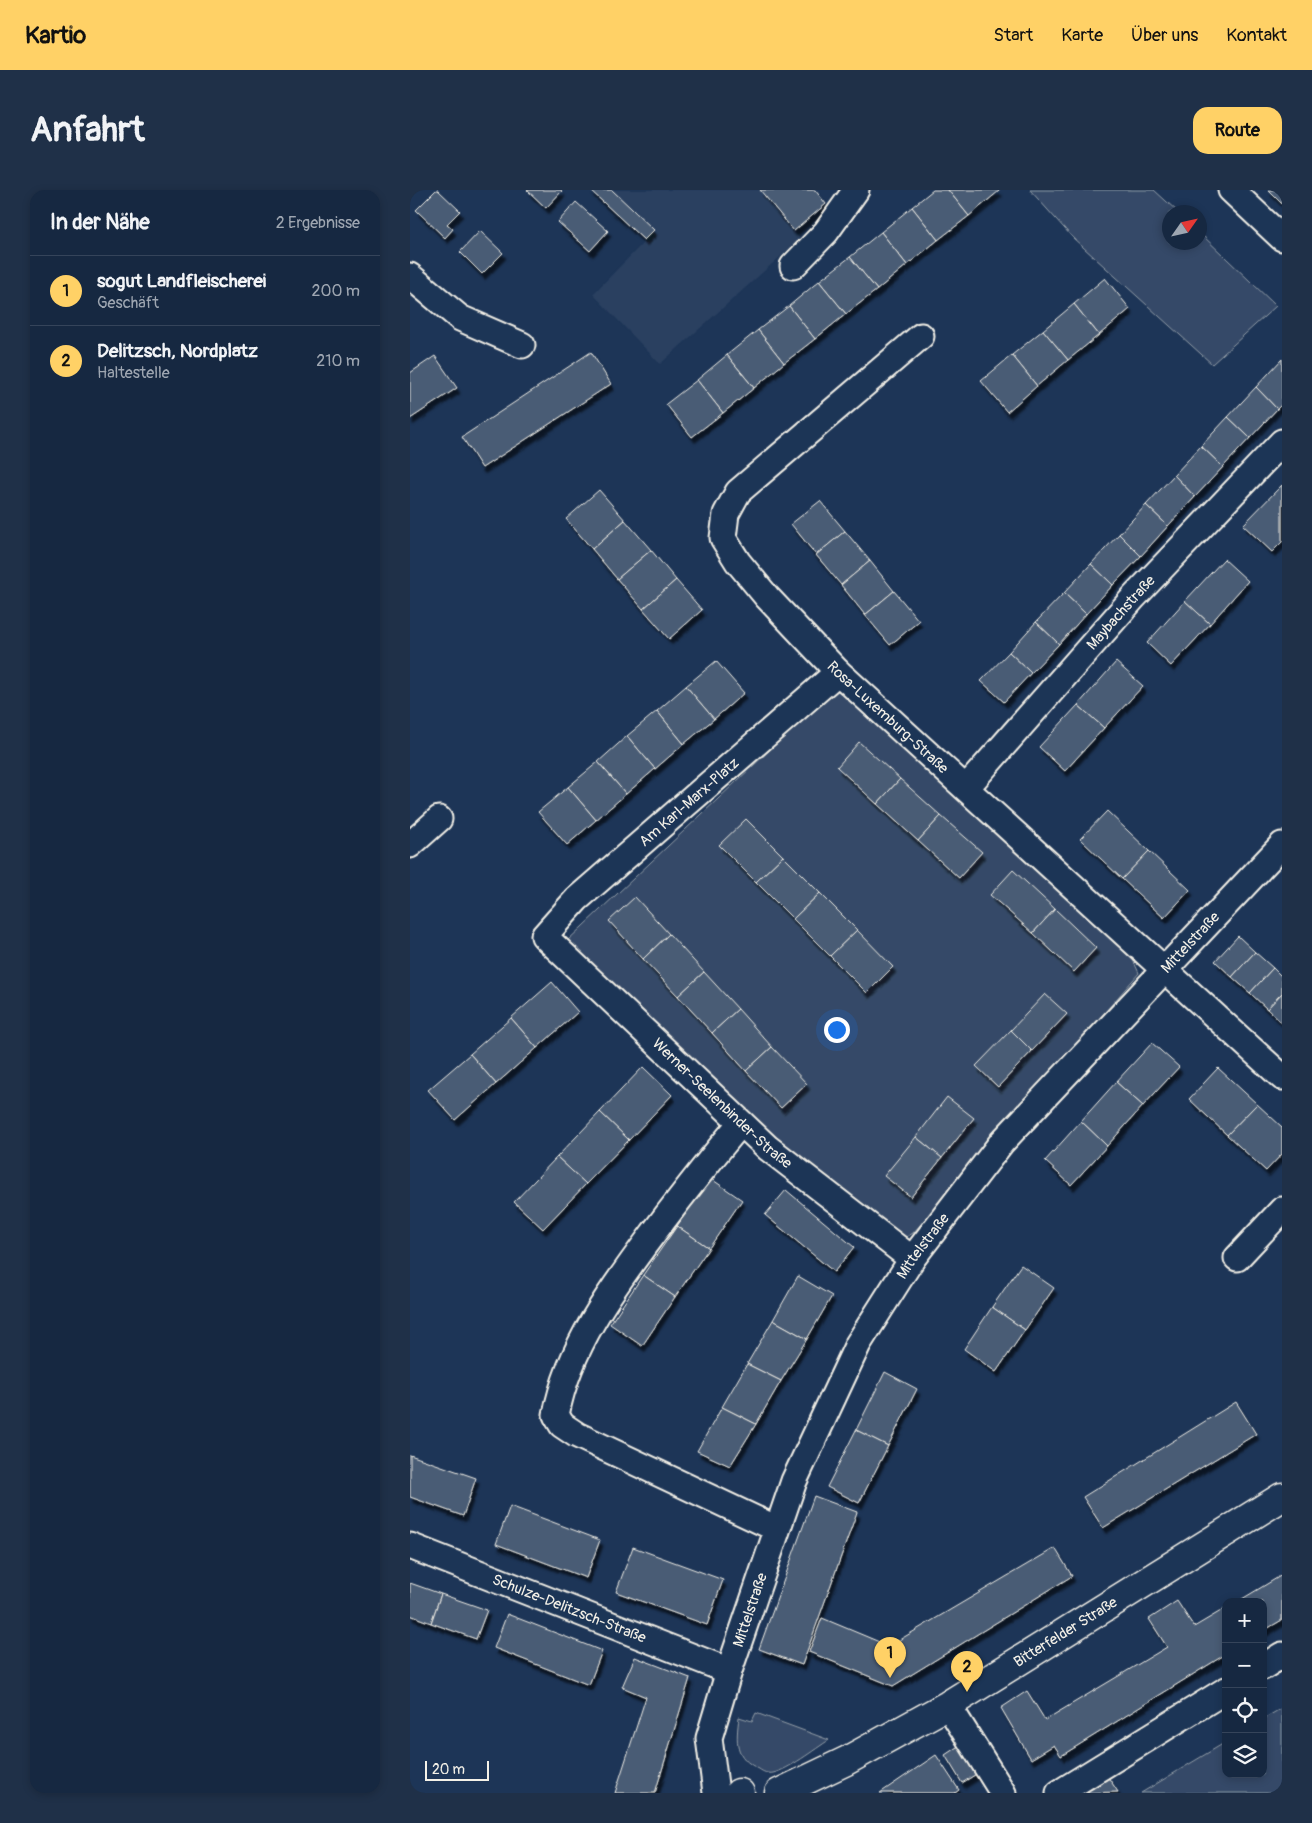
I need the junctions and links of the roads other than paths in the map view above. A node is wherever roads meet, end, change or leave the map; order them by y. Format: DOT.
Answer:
graph roads {
  1 [pos="856,190"];
  2 [pos="1231,190"];
  3 [pos="1282,238"];
  4 [pos="793,266"];
  5 [pos="410,276"];
  6 [pos="921,336"];
  7 [pos="522,345"];
  8 [pos="1282,442"];
  9 [pos="838,672"];
  10 [pos="966,788"];
  11 [pos="439,819"];
  12 [pos="410,845"];
  13 [pos="1282,845"];
  14 [pos="544,936"];
  15 [pos="1164,969"];
  16 [pos="1282,1077"];
  17 [pos="741,1123"];
  18 [pos="1282,1210"];
  19 [pos="1237,1258"];
  20 [pos="912,1259"];
  21 [pos="1282,1497"];
  22 [pos="777,1529"];
  23 [pos="410,1546"];
  24 [pos="1282,1656"];
  25 [pos="1267,1665"];
  26 [pos="729,1671"];
  27 [pos="1222,1692"];
  28 [pos="948,1705"];
  29 [pos="709,1738"];
  30 [pos="846,1761"];
  31 [pos="716,1793"];
  32 [pos="739,1793"];
  33 [pos="779,1793"];
  34 [pos="808,1793"];
  35 [pos="1003,1793"];
  36 [pos="1059,1793"];
  1 -- 4 [label="street"];
  2 -- 3 [label="street"];
  5 -- 7 [label="street"];
  6 -- 9 [label="street, Rosa-Luxemburg-Straße"];
  8 -- 10 [label="street, Maybachstraße"];
  9 -- 10 [label="street, Rosa-Luxemburg-Straße"];
  9 -- 14 [label="street, Am Karl-Marx-Platz"];
  10 -- 15 [label="street, Rosa-Luxemburg-Straße"];
  11 -- 12 [label="street"];
  13 -- 15 [label="street, Mittelstraße"];
  14 -- 17 [label="street, Werner-Seelenbinder-Straße"];
  15 -- 16 [label="street, Rosa-Luxemburg-Straße"];
  15 -- 20 [label="street, Mittelstraße"];
  17 -- 20 [label="street, Werner-Seelenbinder-Straße"];
  17 -- 22 [label="street"];
  18 -- 19 [label="street"];
  20 -- 22 [label="street, Mittelstraße"];
  21 -- 28 [label="main road, Bitterfelder Straße"];
  22 -- 26 [label="street, Mittelstraße"];
  23 -- 26 [label="street, Schulze-Delitzsch-Straße"];
  24 -- 25 [label="street"];
  26 -- 29 [label="street, Mittelstraße"];
  27 -- 36 [label="street"];
  28 -- 30 [label="main road, Bitterfelder Straße"];
  28 -- 35 [label="street"];
  29 -- 31 [label="street, Mittelstraße"];
  29 -- 32 [label="street"];
  30 -- 33 [label="main road, Bitterfelder Straße"];
  30 -- 34 [label="main road, Bitterfelder Straße"];
}
